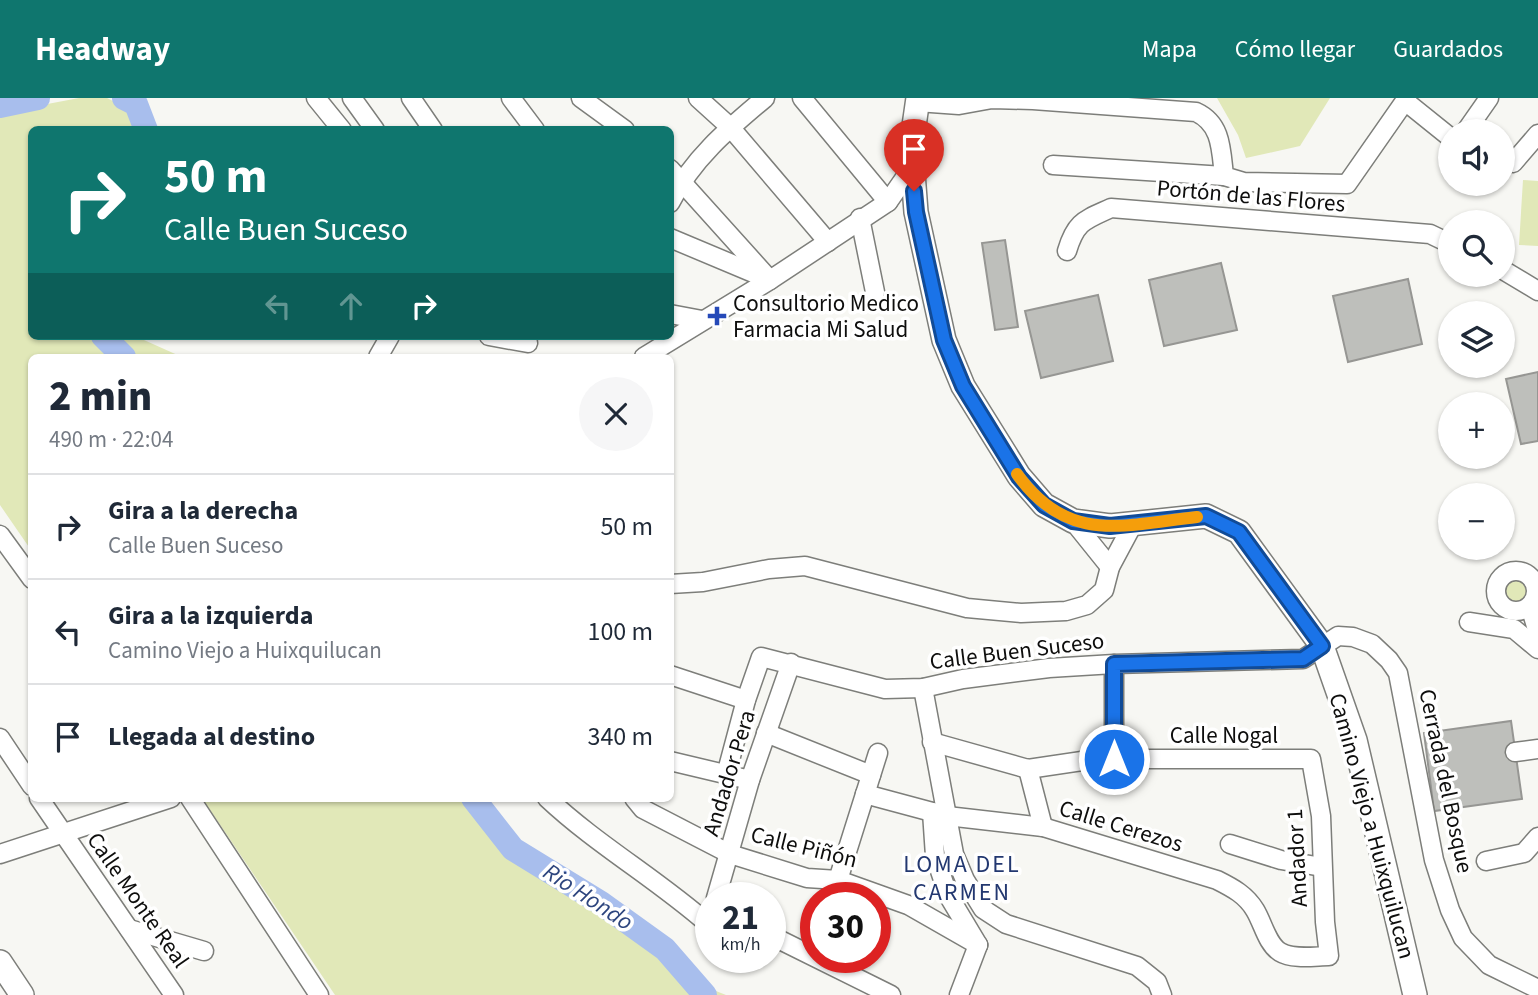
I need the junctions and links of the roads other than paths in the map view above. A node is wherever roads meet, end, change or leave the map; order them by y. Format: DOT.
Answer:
graph roads {
  1 [pos="316,98"];
  2 [pos="352,98"];
  3 [pos="411,98"];
  4 [pos="511,98"];
  5 [pos="581,98"];
  6 [pos="698,98"];
  7 [pos="765,98"];
  8 [pos="802,98"];
  9 [pos="991,98"];
  10 [pos="1489,98"];
  11 [pos="1033,99"];
  12 [pos="1406,99"];
  13 [pos="914,101"];
  14 [pos="1129,102"];
  15 [pos="1474,119"];
  16 [pos="339,126"];
  17 [pos="372,126"];
  18 [pos="430,126"];
  19 [pos="532,126"];
  20 [pos="620,126"];
  21 [pos="730,127"];
  22 [pos="1438,127"];
  23 [pos="1538,134"];
  24 [pos="1515,161"];
  25 [pos="1053,165"];
  26 [pos="911,169"];
  27 [pos="676,174"];
  28 [pos="1224,176"];
  29 [pos="888,202"];
  30 [pos="860,218"];
  31 [pos="1438,238"];
  32 [pos="674,240"];
  33 [pos="828,242"];
  34 [pos="1067,251"];
  35 [pos="1515,277"];
  36 [pos="770,279"];
  37 [pos="1538,291"];
  38 [pos="875,292"];
  39 [pos="674,315"];
  40 [pos="702,320"];
  41 [pos="674,338"];
  42 [pos="508,340"];
  43 [pos="671,340"];
  44 [pos="531,345"];
  45 [pos="649,354"];
  46 [pos="1073,521"];
  47 [pos="1133,524"];
  48 [pos="0,535"];
  49 [pos="1110,567"];
  50 [pos="28,574"];
  51 [pos="674,584"];
  52 [pos="1530,606"];
  53 [pos="1469,622"];
  54 [pos="1538,633"];
  55 [pos="1322,646"];
  56 [pos="1538,649"];
  57 [pos="790,663"];
  58 [pos="1114,664"];
  59 [pos="674,676"];
  60 [pos="923,688"];
  61 [pos="746,700"];
  62 [pos="766,733"];
  63 [pos="0,738"];
  64 [pos="932,742"];
  65 [pos="1538,749"];
  66 [pos="1515,752"];
  67 [pos="878,754"];
  68 [pos="1114,759"];
  69 [pos="1311,759"];
  70 [pos="674,762"];
  71 [pos="1028,769"];
  72 [pos="726,775"];
  73 [pos="871,775"];
  74 [pos="28,780"];
  75 [pos="750,780"];
  76 [pos="865,794"];
  77 [pos="42,802"];
  78 [pos="159,802"];
  79 [pos="193,802"];
  80 [pos="551,802"];
  81 [pos="637,802"];
  82 [pos="940,814"];
  83 [pos="1043,827"];
  84 [pos="62,833"];
  85 [pos="1538,837"];
  86 [pos="1230,844"];
  87 [pos="0,854"];
  88 [pos="730,854"];
  89 [pos="1486,860"];
  90 [pos="1322,867"];
  91 [pos="838,880"];
  92 [pos="721,882"];
  93 [pos="695,910"];
  94 [pos="129,929"];
  95 [pos="786,943"];
  96 [pos="978,945"];
  97 [pos="204,951"];
  98 [pos="1329,956"];
  99 [pos="0,962"];
  100 [pos="1538,989"];
  101 [pos="22,995"];
  102 [pos="174,995"];
  103 [pos="319,995"];
  104 [pos="891,995"];
  105 [pos="958,995"];
  106 [pos="1162,995"];
  107 [pos="1415,995"];
  1 -- 16 [label="street"];
  2 -- 17 [label="street"];
  3 -- 18 [label="street"];
  4 -- 19 [label="street"];
  5 -- 20 [label="street"];
  6 -- 21 [label="street"];
  7 -- 21 [label="street"];
  8 -- 29 [label="street"];
  9 -- 11 [label="street"];
  9 -- 13 [label="street"];
  10 -- 15 [label="street"];
  11 -- 14 [label="street"];
  12 -- 22 [label="street"];
  12 -- 28 [label="street"];
  13 -- 26 [label="main road, Camino Viejo a Huixquilucan"];
  14 -- 28 [label="street"];
  21 -- 27 [label="street"];
  21 -- 33 [label="street"];
  23 -- 24 [label="street"];
  25 -- 28 [label="street"];
  26 -- 29 [label="street"];
  26 -- 46 [label="main road, Camino Viejo a Huixquilucan"];
  27 -- 36 [label="street"];
  29 -- 30 [label="street"];
  30 -- 33 [label="street"];
  30 -- 38 [label="street"];
  31 -- 34 [label="street, Portón de las Flores"];
  32 -- 36 [label="street"];
  33 -- 36 [label="street"];
  35 -- 37 [label="street"];
  36 -- 40 [label="street"];
  39 -- 40 [label="street"];
  40 -- 41 [label="street"];
  42 -- 44 [label="street"];
  43 -- 45 [label="street"];
  46 -- 47 [label="main road, Camino Viejo a Huixquilucan"];
  46 -- 49 [label="street"];
  47 -- 49 [label="street, Calle Buen Suceso"];
  47 -- 55 [label="main road, Camino Viejo a Huixquilucan"];
  48 -- 50 [label="street"];
  49 -- 51 [label="street, Calle Buen Suceso"];
  52 -- 54 [label="street"];
  53 -- 56 [label="street"];
  55 -- 58 [label="street, Calle Buen Suceso"];
  55 -- 100 [label="street, Cerrada del Bosque"];
  55 -- 107 [label="main road, Camino Viejo a Huixquilucan"];
  57 -- 60 [label="street, Calle Buen Suceso"];
  57 -- 61 [label="street, Calle Buen Suceso"];
  57 -- 62 [label="street, Andador Pera"];
  58 -- 60 [label="street, Calle Buen Suceso"];
  58 -- 68 [label="street"];
  59 -- 61 [label="street"];
  60 -- 64 [label="street"];
  61 -- 72 [label="street"];
  62 -- 73 [label="street"];
  62 -- 75 [label="street, Andador Pera"];
  63 -- 74 [label="street"];
  64 -- 71 [label="street, Calle Nogal"];
  64 -- 82 [label="street"];
  65 -- 66 [label="street"];
  67 -- 73 [label="street"];
  68 -- 69 [label="street, Calle Nogal"];
  68 -- 71 [label="street, Calle Nogal"];
  69 -- 90 [label="street, Andador 1"];
  70 -- 72 [label="street"];
  71 -- 83 [label="street"];
  72 -- 75 [label="street"];
  73 -- 76 [label="street"];
  75 -- 88 [label="street, Andador Pera"];
  76 -- 82 [label="street, Calle Cerezos"];
  76 -- 91 [label="street"];
  77 -- 84 [label="street, Calle Monte Real"];
  78 -- 84 [label="street"];
  79 -- 103 [label="street"];
  80 -- 93 [label="street"];
  81 -- 88 [label="street, Calle Piñón"];
  82 -- 83 [label="street, Calle Cerezos"];
  82 -- 96 [label="street"];
  82 -- 106 [label="street"];
  83 -- 98 [label="street, Calle Cerezos"];
  84 -- 87 [label="street"];
  84 -- 94 [label="street, Calle Monte Real"];
  85 -- 89 [label="street"];
  86 -- 90 [label="street"];
  88 -- 91 [label="street, Calle Piñón"];
  88 -- 92 [label="street, Andador Pera"];
  90 -- 98 [label="street, Andador 1"];
  91 -- 96 [label="street, Calle Piñón"];
  94 -- 97 [label="street"];
  94 -- 102 [label="street, Calle Monte Real"];
  95 -- 104 [label="street"];
  96 -- 105 [label="street"];
  99 -- 101 [label="main road"];
}
